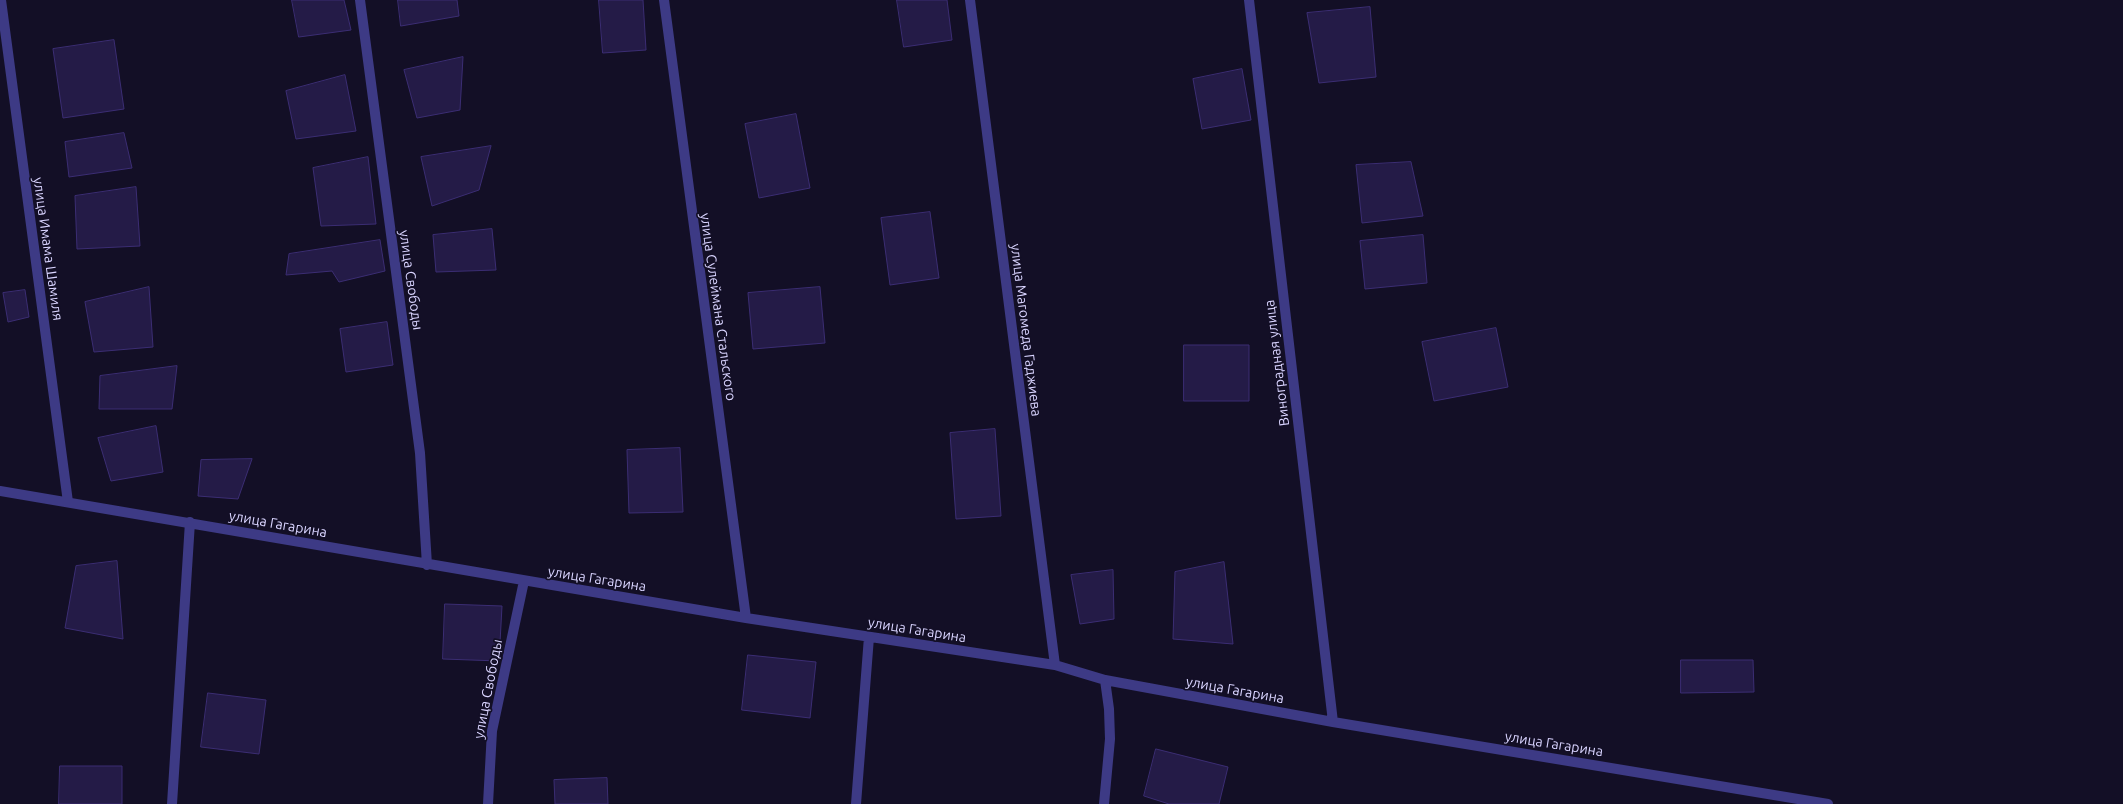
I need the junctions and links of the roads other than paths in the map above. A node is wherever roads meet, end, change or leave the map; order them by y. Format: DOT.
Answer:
graph roads {
  1 [pos="1,0"];
  2 [pos="360,0"];
  3 [pos="664,0"];
  4 [pos="970,0"];
  5 [pos="1249,0"];
  6 [pos="0,491"];
  7 [pos="68,502"];
  8 [pos="190,522"];
  9 [pos="427,565"];
  10 [pos="524,581"];
  11 [pos="746,618"];
  12 [pos="869,637"];
  13 [pos="1055,664"];
  14 [pos="1105,680"];
  15 [pos="1333,722"];
  16 [pos="172,804"];
  17 [pos="488,804"];
  18 [pos="856,804"];
  19 [pos="1104,804"];
  20 [pos="1828,804"];
  1 -- 7 [label="street, улица Имама Шамиля"];
  2 -- 9 [label="street, улица Свободы"];
  3 -- 11 [label="street, улица Сулеймана Стальского"];
  4 -- 13 [label="street, улица Магомеда Гаджиева"];
  5 -- 15 [label="street, Виноградная улица"];
  6 -- 7 [label="street, улица Гагарина"];
  7 -- 8 [label="street, улица Гагарина"];
  8 -- 9 [label="street, улица Гагарина"];
  8 -- 16 [label="street"];
  9 -- 10 [label="street, улица Гагарина"];
  10 -- 11 [label="street, улица Гагарина"];
  10 -- 17 [label="street, улица Свободы"];
  11 -- 12 [label="street, улица Гагарина"];
  12 -- 13 [label="street, улица Гагарина"];
  12 -- 18 [label="street"];
  13 -- 14 [label="street, улица Гагарина"];
  14 -- 15 [label="street, улица Гагарина"];
  14 -- 19 [label="street"];
  15 -- 20 [label="street, улица Гагарина"];
}
